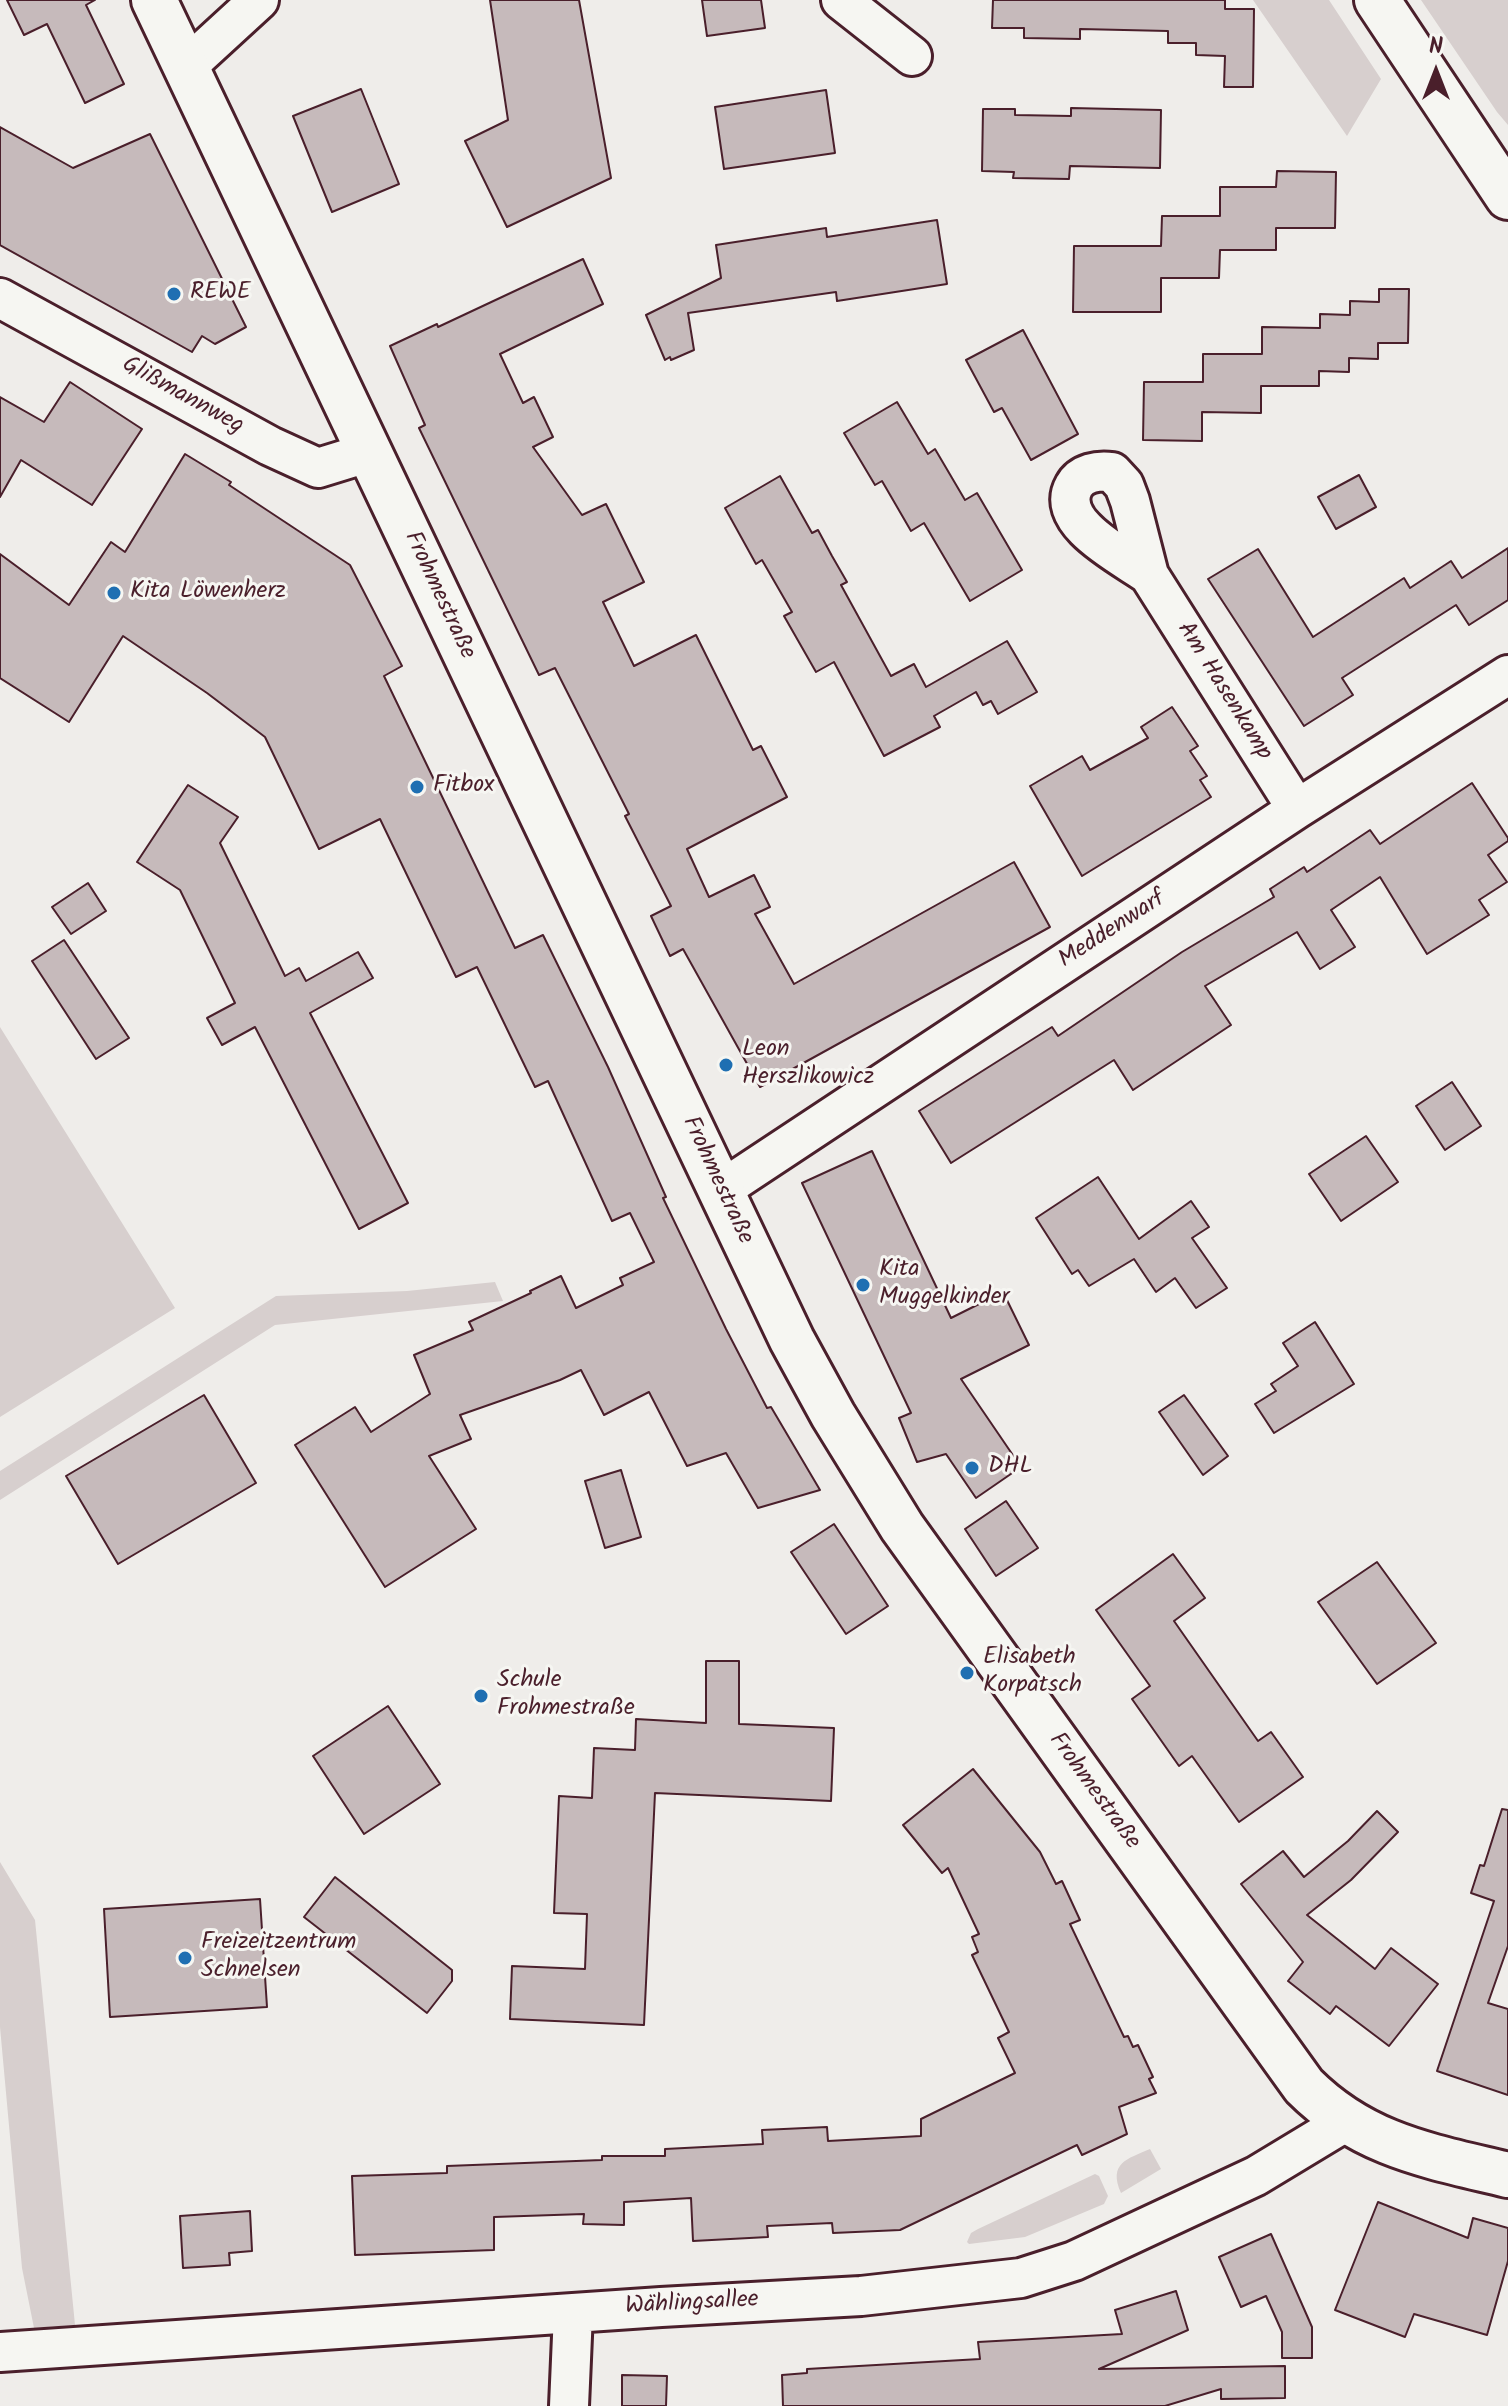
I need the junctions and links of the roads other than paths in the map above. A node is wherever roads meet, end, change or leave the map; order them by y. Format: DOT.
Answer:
graph roads {
  1 [pos="154,0"];
  2 [pos="259,0"];
  3 [pos="841,0"];
  4 [pos="1377,0"];
  5 [pos="912,56"];
  6 [pos="186,67"];
  7 [pos="1508,197"];
  8 [pos="0,298"];
  9 [pos="370,452"];
  10 [pos="1149,575"];
  11 [pos="1508,675"];
  12 [pos="1297,809"];
  13 [pos="721,1190"];
  14 [pos="1347,2121"];
  15 [pos="1508,2175"];
  16 [pos="573,2313"];
  17 [pos="0,2352"];
  18 [pos="569,2406"];
  1 -- 6 [label="street, Frohmestraße"];
  2 -- 6 [label="street"];
  3 -- 5 [label="street"];
  4 -- 7 [label="street"];
  6 -- 9 [label="street, Frohmestraße"];
  8 -- 9 [label="street, Glißmannweg"];
  9 -- 13 [label="street, Frohmestraße"];
  10 -- 12 [label="street, Am Hasenkamp"];
  11 -- 12 [label="street, Meddenwarf"];
  12 -- 13 [label="street, Meddenwarf"];
  13 -- 14 [label="street, Frohmestraße"];
  14 -- 15 [label="street, Frohmestraße"];
  14 -- 16 [label="street, Wählingsallee"];
  16 -- 17 [label="street, Wählingsallee"];
  16 -- 18 [label="street"];
}
